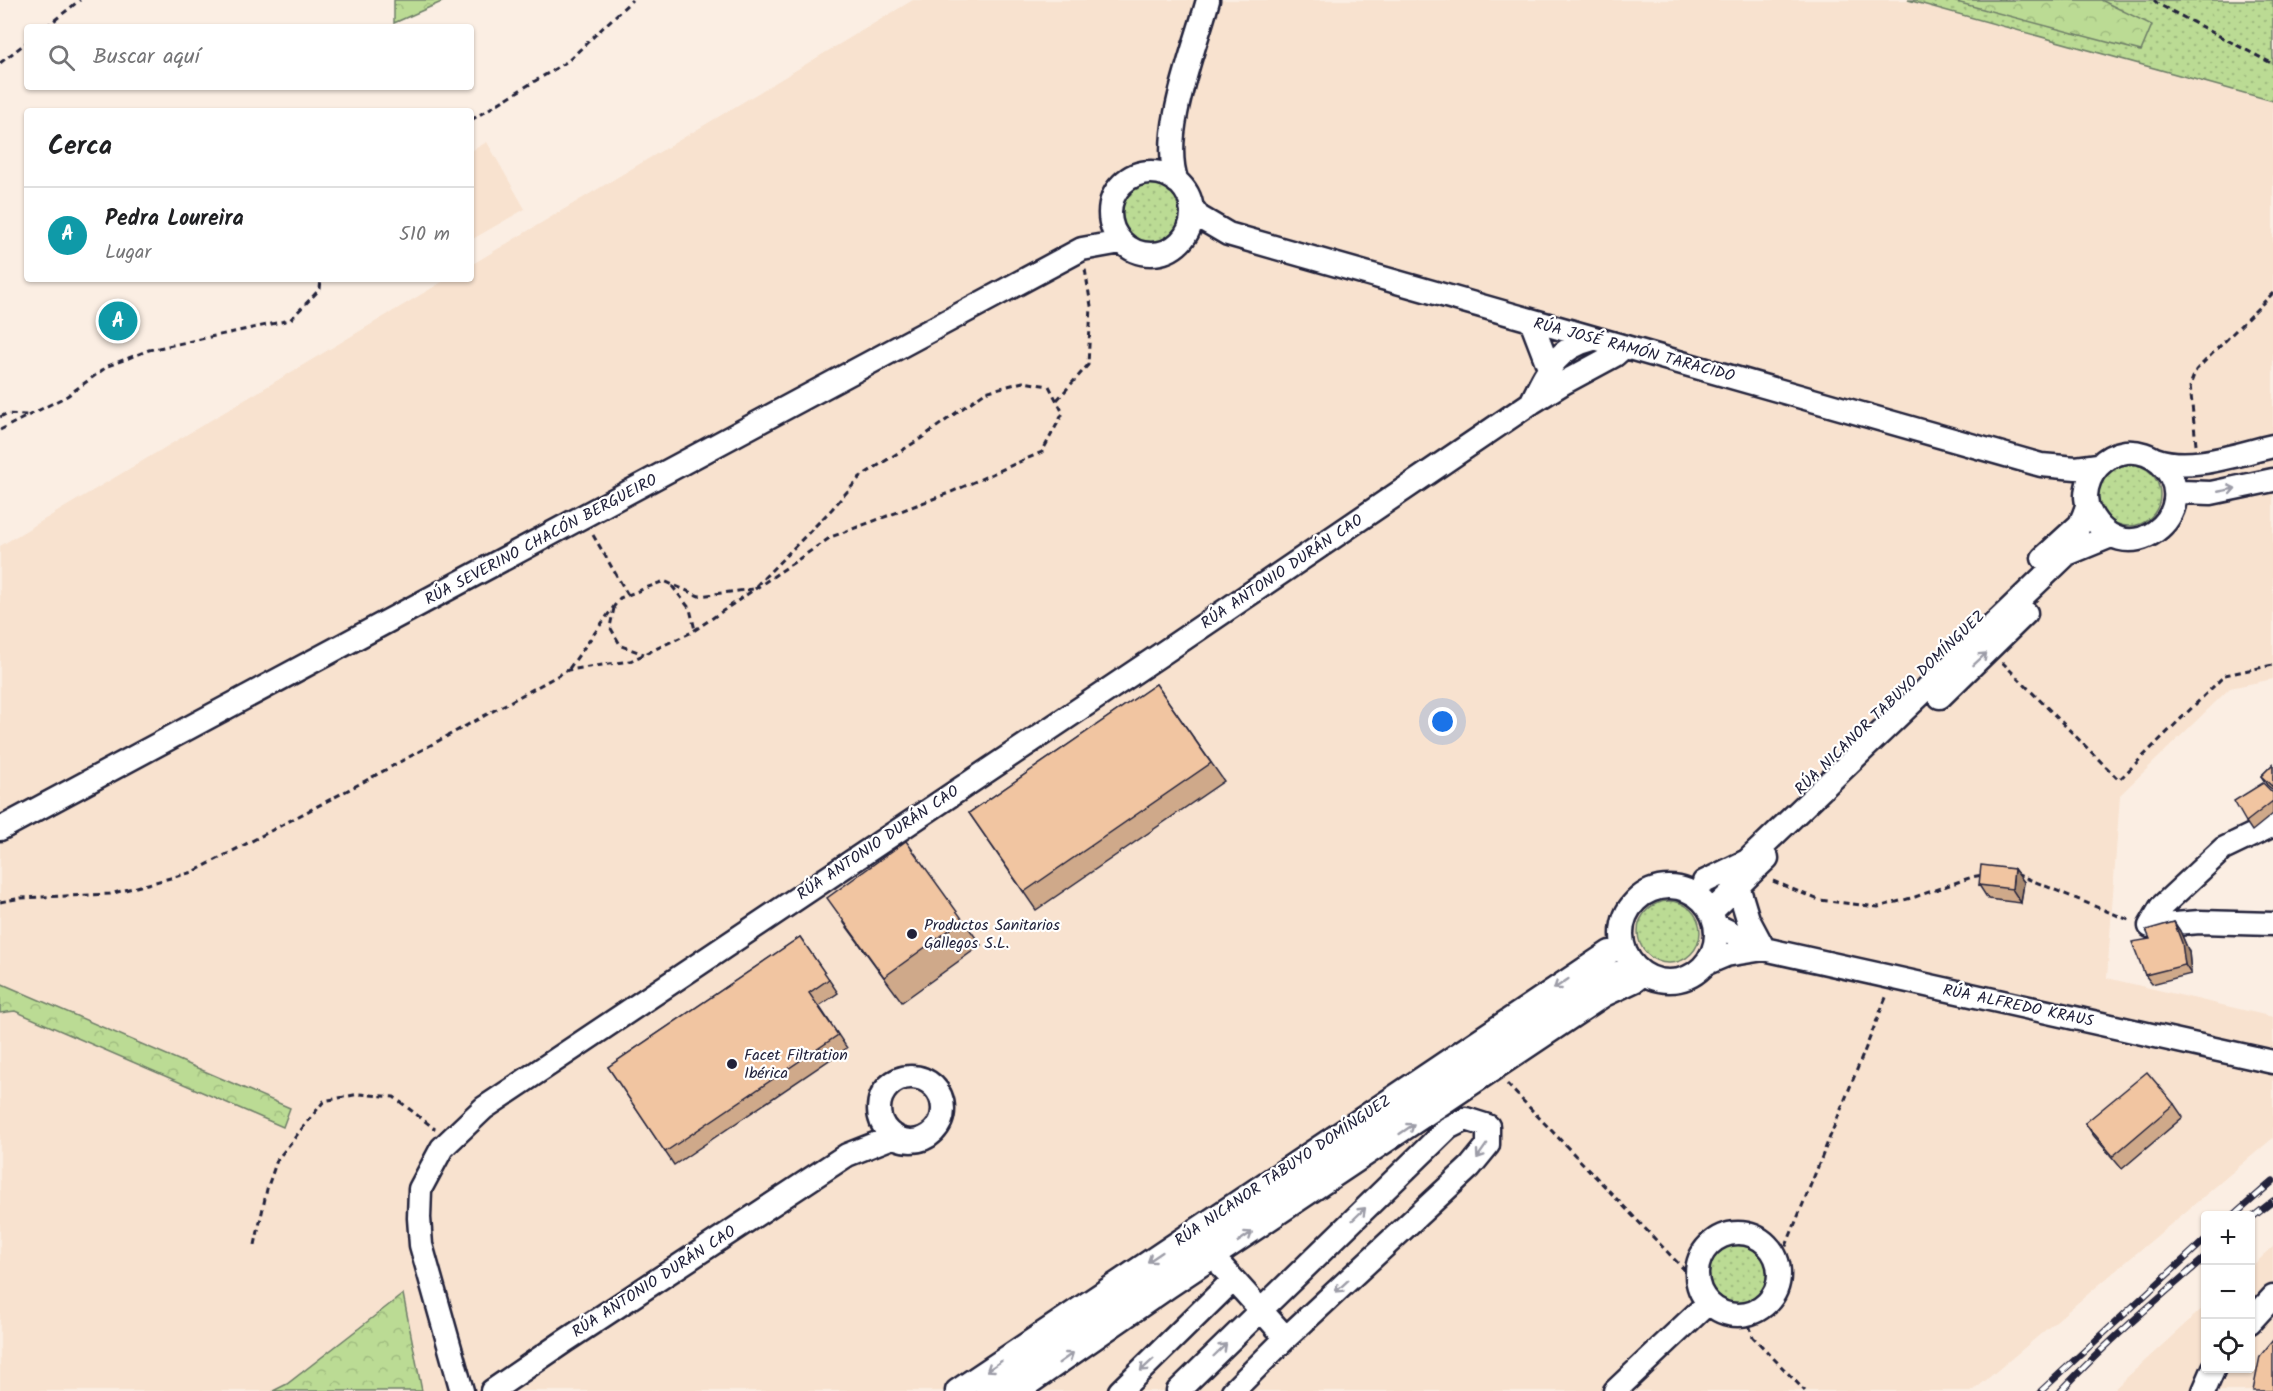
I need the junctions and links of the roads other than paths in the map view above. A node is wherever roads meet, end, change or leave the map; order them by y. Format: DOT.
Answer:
graph roads {
  1 [pos="1208,0"];
  2 [pos="1172,136"];
  3 [pos="1148,172"];
  4 [pos="1177,182"];
  5 [pos="1191,206"];
  6 [pos="1110,214"];
  7 [pos="1228,234"];
  8 [pos="1181,240"];
  9 [pos="1121,242"];
  10 [pos="1082,249"];
  11 [pos="1531,321"];
  12 [pos="1593,339"];
  13 [pos="1624,347"];
  14 [pos="1557,375"];
  15 [pos="2273,446"];
  16 [pos="2273,462"];
  17 [pos="2041,465"];
  18 [pos="2098,465"];
  19 [pos="2203,469"];
  20 [pos="2170,480"];
  21 [pos="2273,480"];
  22 [pos="2084,509"];
  23 [pos="2103,538"];
  24 [pos="2067,554"];
  25 [pos="2273,825"];
  26 [pos="0,829"];
  27 [pos="1751,865"];
  28 [pos="1738,886"];
  29 [pos="1698,887"];
  30 [pos="1714,918"];
  31 [pos="2273,924"];
  32 [pos="1621,930"];
  33 [pos="1764,950"];
  34 [pos="1610,952"];
  35 [pos="1707,963"];
  36 [pos="1640,971"];
  37 [pos="1595,981"];
  38 [pos="2273,1062"];
  39 [pos="879,1109"];
  40 [pos="895,1136"];
  41 [pos="847,1155"];
  42 [pos="1214,1258"];
  43 [pos="1233,1280"];
  44 [pos="1702,1293"];
  45 [pos="2273,1297"];
  46 [pos="1261,1310"];
  47 [pos="2253,1319"];
  48 [pos="1286,1338"];
  49 [pos="2212,1373"];
  50 [pos="1022,1390"];
  51 [pos="462,1391"];
  52 [pos="492,1391"];
  53 [pos="957,1391"];
  54 [pos="987,1391"];
  55 [pos="1120,1391"];
  56 [pos="1178,1391"];
  57 [pos="1233,1391"];
  58 [pos="1615,1391"];
  59 [pos="2204,1391"];
  1 -- 2 [label="street"];
  2 -- 3 [label="street"];
  2 -- 4 [label="street"];
  3 -- 4 [label="street"];
  3 -- 6 [label="street"];
  4 -- 5 [label="street"];
  5 -- 7 [label="street, RÚA JOSÉ RAMÓN TARACIDO"];
  5 -- 8 [label="street"];
  6 -- 9 [label="street"];
  6 -- 10 [label="street, RÚA SEVERINO CHACÓN BERGUEIRO"];
  7 -- 8 [label="street, RÚA JOSÉ RAMÓN TARACIDO"];
  7 -- 11 [label="street, RÚA JOSÉ RAMÓN TARACIDO"];
  8 -- 9 [label="street"];
  9 -- 10 [label="street, RÚA SEVERINO CHACÓN BERGUEIRO"];
  10 -- 26 [label="street, RÚA SEVERINO CHACÓN BERGUEIRO"];
  11 -- 12 [label="street, RÚA JOSÉ RAMÓN TARACIDO"];
  11 -- 14 [label="street"];
  12 -- 13 [label="street, RÚA JOSÉ RAMÓN TARACIDO"];
  12 -- 14 [label="street, RÚA ANTONIO DURÁN CAO"];
  13 -- 14 [label="street, RÚA ANTONIO DURÁN CAO"];
  13 -- 17 [label="street, RÚA JOSÉ RAMÓN TARACIDO"];
  14 -- 51 [label="street, RÚA ANTONIO DURÁN CAO"];
  15 -- 19 [label="street"];
  16 -- 19 [label="street"];
  17 -- 18 [label="street, RÚA JOSÉ RAMÓN TARACIDO"];
  17 -- 22 [label="street, RÚA JOSÉ RAMÓN TARACIDO"];
  18 -- 20 [label="street"];
  18 -- 22 [label="street"];
  19 -- 20 [label="street"];
  20 -- 21 [label="street, one-way"];
  20 -- 23 [label="street"];
  22 -- 23 [label="street"];
  22 -- 24 [label="street, RÚA NICANOR TABUYO DOMÍNGUEZ"];
  22 -- 29 [label="street, RÚA NICANOR TABUYO DOMÍNGUEZ"];
  23 -- 24 [label="street, RÚA NICANOR TABUYO DOMÍNGUEZ"];
  27 -- 23 [label="street, RÚA NICANOR TABUYO DOMÍNGUEZ, one-way"];
  24 -- 27 [label="street, RÚA NICANOR TABUYO DOMÍNGUEZ"];
  25 -- 31 [label="street"];
  27 -- 28 [label="street, RÚA NICANOR TABUYO DOMÍNGUEZ"];
  27 -- 29 [label="street, RÚA NICANOR TABUYO DOMÍNGUEZ"];
  28 -- 30 [label="street, RÚA NICANOR TABUYO DOMÍNGUEZ"];
  28 -- 33 [label="street"];
  29 -- 30 [label="street"];
  29 -- 32 [label="street"];
  30 -- 33 [label="street, RÚA ALFREDO KRAUS"];
  30 -- 35 [label="street"];
  32 -- 34 [label="street, RÚA NICANOR TABUYO DOMÍNGUEZ"];
  32 -- 36 [label="street"];
  33 -- 35 [label="street, RÚA ALFREDO KRAUS"];
  33 -- 38 [label="street, RÚA ALFREDO KRAUS"];
  34 -- 37 [label="street, RÚA NICANOR TABUYO DOMÍNGUEZ"];
  34 -- 53 [label="street, RÚA NICANOR TABUYO DOMÍNGUEZ, one-way"];
  35 -- 36 [label="street"];
  36 -- 37 [label="street, RÚA NICANOR TABUYO DOMÍNGUEZ"];
  42 -- 36 [label="street, RÚA NICANOR TABUYO DOMÍNGUEZ, one-way"];
  37 -- 54 [label="street, RÚA NICANOR TABUYO DOMÍNGUEZ"];
  39 -- 40 [label="street"];
  39 -- 40 [label="street"];
  39 -- 41 [label="street"];
  40 -- 41 [label="street"];
  41 -- 52 [label="street, RÚA ANTONIO DURÁN CAO"];
  42 -- 43 [label="street"];
  50 -- 42 [label="street, RÚA NICANOR TABUYO DOMÍNGUEZ, one-way"];
  43 -- 46 [label="street"];
  43 -- 55 [label="street, one-way"];
  44 -- 44 [label="street"];
  44 -- 58 [label="street"];
  45 -- 47 [label="street"];
  46 -- 48 [label="street"];
  46 -- 48 [label="street, one-way"];
  56 -- 46 [label="street, one-way"];
  48 -- 57 [label="street"];
  49 -- 59 [label="street"];
}
